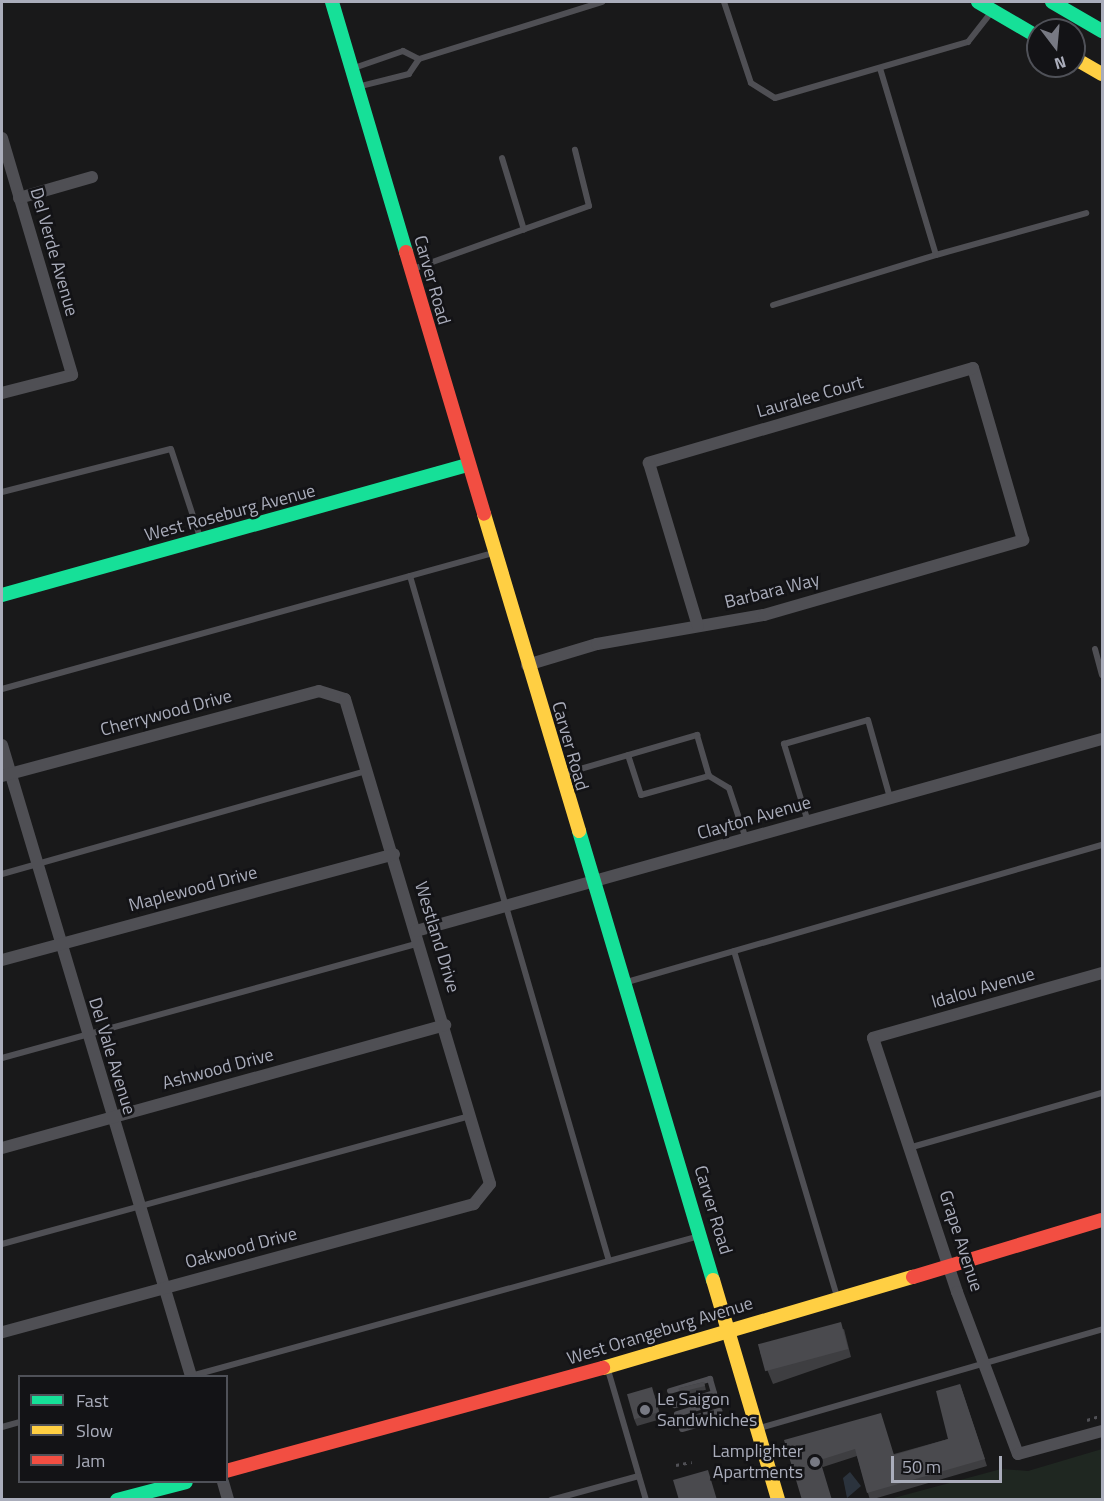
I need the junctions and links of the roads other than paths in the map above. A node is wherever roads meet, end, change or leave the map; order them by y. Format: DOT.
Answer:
graph roads {
  1 [pos="332,2"];
  2 [pos="602,2"];
  3 [pos="724,2"];
  4 [pos="978,2"];
  5 [pos="1052,2"];
  6 [pos="993,10"];
  7 [pos="1026,30"];
  8 [pos="1102,31"];
  9 [pos="419,59"];
  10 [pos="1086,65"];
  11 [pos="880,68"];
  12 [pos="352,69"];
  13 [pos="1102,74"];
  14 [pos="357,87"];
  15 [pos="2,138"];
  16 [pos="575,150"];
  17 [pos="502,158"];
  18 [pos="92,177"];
  19 [pos="19,198"];
  20 [pos="1086,213"];
  21 [pos="524,230"];
  22 [pos="936,255"];
  23 [pos="410,270"];
  24 [pos="773,305"];
  25 [pos="2,393"];
  26 [pos="468,465"];
  27 [pos="2,492"];
  28 [pos="201,540"];
  29 [pos="1023,540"];
  30 [pos="493,552"];
  31 [pos="410,576"];
  32 [pos="2,595"];
  33 [pos="698,626"];
  34 [pos="1095,649"];
  35 [pos="527,665"];
  36 [pos="1102,675"];
  37 [pos="2,689"];
  38 [pos="339,695"];
  39 [pos="1102,739"];
  40 [pos="2,745"];
  41 [pos="628,755"];
  42 [pos="369,770"];
  43 [pos="6,775"];
  44 [pos="559,775"];
  45 [pos="709,776"];
  46 [pos="890,799"];
  47 [pos="808,822"];
  48 [pos="747,839"];
  49 [pos="1102,845"];
  50 [pos="394,854"];
  51 [pos="37,865"];
  52 [pos="2,874"];
  53 [pos="591,883"];
  54 [pos="508,906"];
  55 [pos="418,937"];
  56 [pos="60,944"];
  57 [pos="734,951"];
  58 [pos="2,960"];
  59 [pos="1102,973"];
  60 [pos="621,983"];
  61 [pos="445,1025"];
  62 [pos="87,1034"];
  63 [pos="873,1038"];
  64 [pos="2,1058"];
  65 [pos="1102,1093"];
  66 [pos="472,1116"];
  67 [pos="111,1117"];
  68 [pos="912,1147"];
  69 [pos="2,1148"];
  70 [pos="487,1193"];
  71 [pos="139,1207"];
  72 [pos="1102,1220"];
  73 [pos="702,1235"];
  74 [pos="2,1244"];
  75 [pos="609,1261"];
  76 [pos="948,1264"];
  77 [pos="163,1288"];
  78 [pos="837,1296"];
  79 [pos="1102,1329"];
  80 [pos="729,1330"];
  81 [pos="2,1332"];
  82 [pos="987,1362"];
  83 [pos="607,1366"];
  84 [pos="190,1375"];
  85 [pos="198,1375"];
  86 [pos="670,1391"];
  87 [pos="717,1402"];
  88 [pos="675,1405"];
  89 [pos="677,1414"];
  90 [pos="720,1414"];
  91 [pos="18,1423"];
  92 [pos="681,1426"];
  93 [pos="2,1427"];
  94 [pos="756,1429"];
  95 [pos="1102,1431"];
  96 [pos="228,1470"];
  97 [pos="639,1476"];
  98 [pos="182,1483"];
  99 [pos="223,1483"];
  100 [pos="117,1500"];
  101 [pos="228,1500"];
  102 [pos="551,1500"];
  103 [pos="646,1500"];
  104 [pos="778,1500"];
  1 -- 12 [label="street, Carver Road"];
  2 -- 9 [label="lane"];
  3 -- 11 [label="lane"];
  4 -- 6 [label="street"];
  5 -- 8 [label="street"];
  6 -- 7 [label="street"];
  6 -- 11 [label="lane"];
  9 -- 12 [label="lane"];
  9 -- 14 [label="lane"];
  10 -- 13 [label="street"];
  11 -- 22 [label="lane"];
  12 -- 14 [label="street, Carver Road"];
  14 -- 23 [label="street, Carver Road"];
  15 -- 19 [label="street, Del Verde Avenue"];
  16 -- 21 [label="lane"];
  17 -- 21 [label="lane"];
  18 -- 19 [label="street"];
  19 -- 25 [label="street, Del Verde Avenue"];
  20 -- 22 [label="lane"];
  21 -- 23 [label="lane"];
  22 -- 24 [label="lane"];
  23 -- 26 [label="street, Carver Road"];
  26 -- 28 [label="street, West Roseburg Avenue"];
  26 -- 30 [label="street, Carver Road"];
  27 -- 28 [label="lane"];
  28 -- 32 [label="street, West Roseburg Avenue"];
  29 -- 33 [label="street, Barbara Way"];
  29 -- 33 [label="street, Lauralee Court"];
  30 -- 31 [label="lane"];
  30 -- 35 [label="street, Carver Road"];
  31 -- 37 [label="lane"];
  31 -- 54 [label="lane"];
  33 -- 35 [label="street, Barbara Way"];
  34 -- 36 [label="lane"];
  35 -- 44 [label="street, Carver Road"];
  38 -- 42 [label="street, Westland Drive"];
  38 -- 43 [label="street, Cherrywood Drive"];
  39 -- 46 [label="street, Clayton Avenue"];
  40 -- 43 [label="street, Del Vale Avenue"];
  41 -- 44 [label="lane"];
  41 -- 45 [label="lane"];
  41 -- 45 [label="lane"];
  42 -- 50 [label="street, Westland Drive"];
  42 -- 51 [label="lane"];
  43 -- 51 [label="street, Del Vale Avenue"];
  44 -- 53 [label="street, Carver Road"];
  45 -- 48 [label="lane"];
  46 -- 47 [label="street, Clayton Avenue"];
  46 -- 47 [label="lane"];
  47 -- 48 [label="street, Clayton Avenue"];
  48 -- 53 [label="street, Clayton Avenue"];
  49 -- 57 [label="lane"];
  50 -- 55 [label="street, Westland Drive"];
  50 -- 56 [label="street, Maplewood Drive"];
  51 -- 52 [label="lane"];
  51 -- 56 [label="street, Del Vale Avenue"];
  53 -- 54 [label="street, Clayton Avenue"];
  53 -- 60 [label="street, Carver Road"];
  54 -- 55 [label="street, Clayton Avenue"];
  54 -- 75 [label="lane"];
  55 -- 61 [label="street, Westland Drive"];
  55 -- 62 [label="lane"];
  56 -- 58 [label="street, Maplewood Drive"];
  56 -- 62 [label="street, Del Vale Avenue"];
  57 -- 60 [label="lane"];
  57 -- 78 [label="lane"];
  59 -- 63 [label="street, Idalou Avenue"];
  60 -- 73 [label="street, Carver Road"];
  61 -- 66 [label="street, Westland Drive"];
  61 -- 67 [label="street, Ashwood Drive"];
  62 -- 64 [label="lane"];
  62 -- 67 [label="street, Del Vale Avenue"];
  63 -- 68 [label="street, Grape Avenue"];
  65 -- 68 [label="lane"];
  66 -- 70 [label="street, Westland Drive"];
  66 -- 71 [label="lane"];
  67 -- 69 [label="street, Ashwood Drive"];
  67 -- 71 [label="street, Del Vale Avenue"];
  68 -- 76 [label="street, Grape Avenue"];
  70 -- 77 [label="street, Oakwood Drive"];
  71 -- 74 [label="lane"];
  71 -- 77 [label="street, Del Vale Avenue"];
  72 -- 76 [label="street, West Orangeburg Avenue"];
  73 -- 75 [label="lane"];
  73 -- 80 [label="street, Carver Road"];
  75 -- 85 [label="lane"];
  76 -- 78 [label="street, West Orangeburg Avenue"];
  76 -- 82 [label="street, Grape Avenue"];
  77 -- 81 [label="street, Oakwood Drive"];
  77 -- 84 [label="street, Del Vale Avenue"];
  78 -- 80 [label="street, West Orangeburg Avenue"];
  79 -- 82 [label="lane"];
  80 -- 83 [label="street, West Orangeburg Avenue"];
  80 -- 94 [label="street, Carver Road"];
  82 -- 94 [label="lane"];
  82 -- 95 [label="street, Grape Avenue"];
  83 -- 96 [label="street, West Orangeburg Avenue"];
  83 -- 97 [label="lane"];
  86 -- 88 [label="lane"];
  87 -- 89 [label="lane"];
  90 -- 92 [label="lane"];
  91 -- 93 [label="lane"];
  94 -- 104 [label="street, Carver Road"];
  97 -- 102 [label="lane"];
  97 -- 103 [label="lane"];
  98 -- 100 [label="street"];
  99 -- 101 [label="street"];
}
